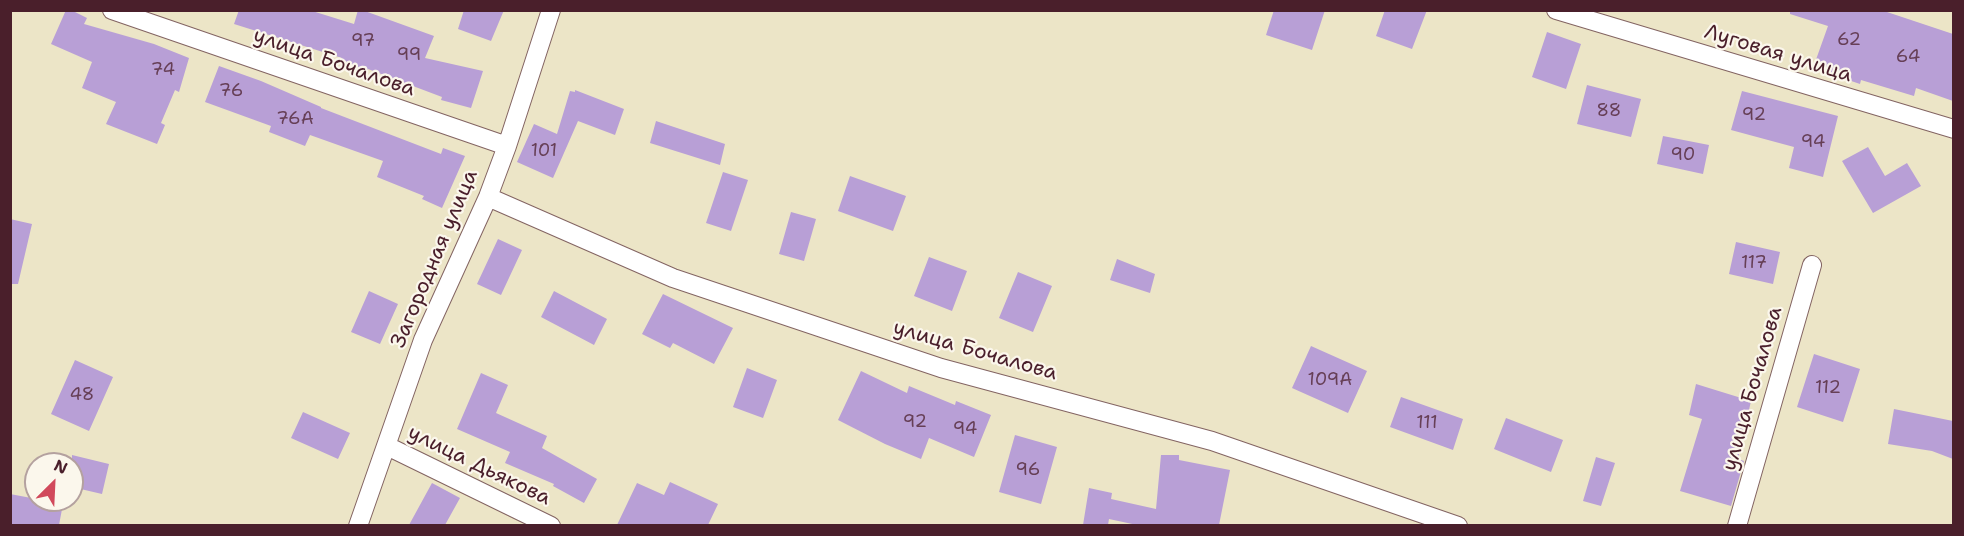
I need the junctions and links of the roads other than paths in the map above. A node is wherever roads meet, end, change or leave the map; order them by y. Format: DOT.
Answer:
graph roads {
  1 [pos="112,10"];
  2 [pos="551,10"];
  3 [pos="1556,10"];
  4 [pos="1597,16"];
  5 [pos="1953,129"];
  6 [pos="507,146"];
  7 [pos="488,197"];
  8 [pos="1812,265"];
  9 [pos="387,446"];
  10 [pos="358,525"];
  11 [pos="551,525"];
  12 [pos="1458,525"];
  13 [pos="1737,525"];
  1 -- 6 [label="street, улица Бочалова"];
  2 -- 6 [label="street, Загородная улица"];
  3 -- 4 [label="street, Луговая улица"];
  4 -- 5 [label="street, Луговая улица"];
  6 -- 7 [label="street, Загородная улица"];
  7 -- 9 [label="street, Загородная улица"];
  7 -- 12 [label="street, улица Бочалова"];
  8 -- 13 [label="street, улица Бочалова"];
  9 -- 10 [label="street, Загородная улица"];
  9 -- 11 [label="street, улица Дьякова"];
}
